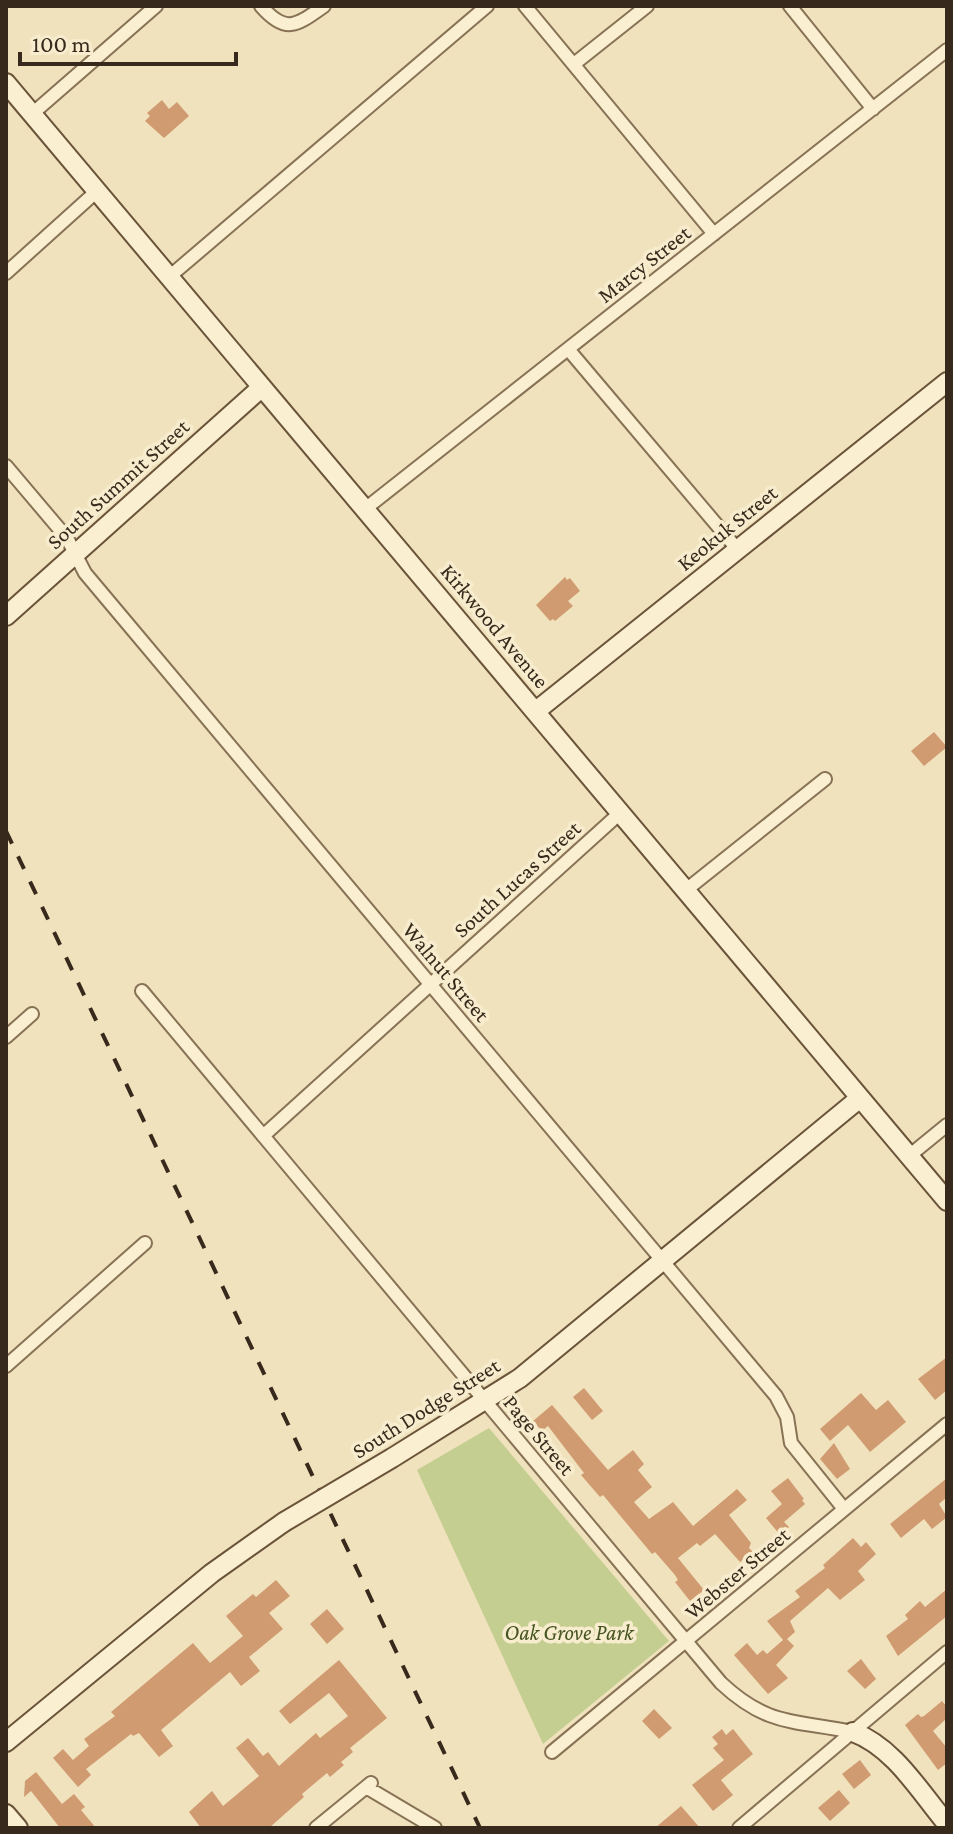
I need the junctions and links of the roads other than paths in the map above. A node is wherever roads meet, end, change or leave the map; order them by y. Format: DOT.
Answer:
graph roads {
  1 [pos="156,6"];
  2 [pos="261,6"];
  3 [pos="324,6"];
  4 [pos="487,6"];
  5 [pos="525,6"];
  6 [pos="647,6"];
  7 [pos="790,6"];
  8 [pos="947,50"];
  9 [pos="574,64"];
  10 [pos="6,83"];
  11 [pos="873,109"];
  12 [pos="32,114"];
  13 [pos="97,191"];
  14 [pos="714,234"];
  15 [pos="6,273"];
  16 [pos="169,277"];
  17 [pos="568,349"];
  18 [pos="947,382"];
  19 [pos="262,387"];
  20 [pos="6,466"];
  21 [pos="365,509"];
  22 [pos="738,550"];
  23 [pos="76,554"];
  24 [pos="6,616"];
  25 [pos="536,711"];
  26 [pos="825,779"];
  27 [pos="620,813"];
  28 [pos="686,890"];
  29 [pos="430,984"];
  30 [pos="142,991"];
  31 [pos="32,1014"];
  32 [pos="6,1037"];
  33 [pos="860,1098"];
  34 [pos="947,1125"];
  35 [pos="263,1136"];
  36 [pos="909,1156"];
  37 [pos="947,1201"];
  38 [pos="145,1243"];
  39 [pos="662,1260"];
  40 [pos="6,1366"];
  41 [pos="485,1402"];
  42 [pos="947,1424"];
  43 [pos="844,1509"];
  44 [pos="686,1640"];
  45 [pos="947,1652"];
  46 [pos="853,1732"];
  47 [pos="6,1742"];
  48 [pos="552,1752"];
  49 [pos="6,1814"];
  50 [pos="947,1824"];
  51 [pos="18,1828"];
  52 [pos="316,1828"];
  53 [pos="435,1828"];
  54 [pos="739,1828"];
  1 -- 12 [label="street"];
  2 -- 3 [label="street"];
  4 -- 16 [label="street"];
  5 -- 9 [label="street"];
  6 -- 9 [label="street"];
  7 -- 11 [label="street"];
  8 -- 11 [label="street, Marcy Street"];
  9 -- 14 [label="street"];
  10 -- 12 [label="main road, Kirkwood Avenue"];
  11 -- 14 [label="street, Marcy Street"];
  12 -- 13 [label="main road, Kirkwood Avenue"];
  13 -- 15 [label="street"];
  13 -- 16 [label="main road, Kirkwood Avenue"];
  14 -- 17 [label="street, Marcy Street"];
  16 -- 19 [label="main road, Kirkwood Avenue"];
  17 -- 21 [label="street, Marcy Street"];
  17 -- 22 [label="street"];
  18 -- 22 [label="main road, Keokuk Street"];
  19 -- 21 [label="main road, Kirkwood Avenue"];
  19 -- 23 [label="main road, South Summit Street"];
  20 -- 23 [label="street, Walnut Street"];
  21 -- 25 [label="main road, Kirkwood Avenue"];
  22 -- 25 [label="main road, Keokuk Street"];
  23 -- 24 [label="main road, South Summit Street"];
  23 -- 29 [label="street, Walnut Street"];
  25 -- 27 [label="main road, Kirkwood Avenue"];
  26 -- 28 [label="street"];
  27 -- 28 [label="main road, Kirkwood Avenue"];
  27 -- 29 [label="street, South Lucas Street"];
  28 -- 33 [label="main road, Kirkwood Avenue"];
  29 -- 35 [label="street, South Lucas Street"];
  29 -- 39 [label="street, Walnut Street"];
  30 -- 35 [label="street, Page Street"];
  31 -- 32 [label="street"];
  33 -- 36 [label="main road, Kirkwood Avenue"];
  33 -- 39 [label="main road, South Dodge Street"];
  34 -- 36 [label="street"];
  35 -- 41 [label="street, Page Street"];
  36 -- 37 [label="main road, Kirkwood Avenue"];
  38 -- 40 [label="street"];
  39 -- 41 [label="main road, South Dodge Street"];
  39 -- 43 [label="street, Walnut Street"];
  41 -- 44 [label="street, Page Street"];
  41 -- 47 [label="main road, South Dodge Street, bridge"];
  42 -- 43 [label="street, Webster Street"];
  43 -- 44 [label="street, Webster Street"];
  44 -- 46 [label="street, Page Street"];
  44 -- 48 [label="street, Webster Street"];
  45 -- 46 [label="street"];
  46 -- 50 [label="main road"];
  46 -- 54 [label="street"];
  49 -- 51 [label="main road"];
  52 -- 53 [label="street"];
}
